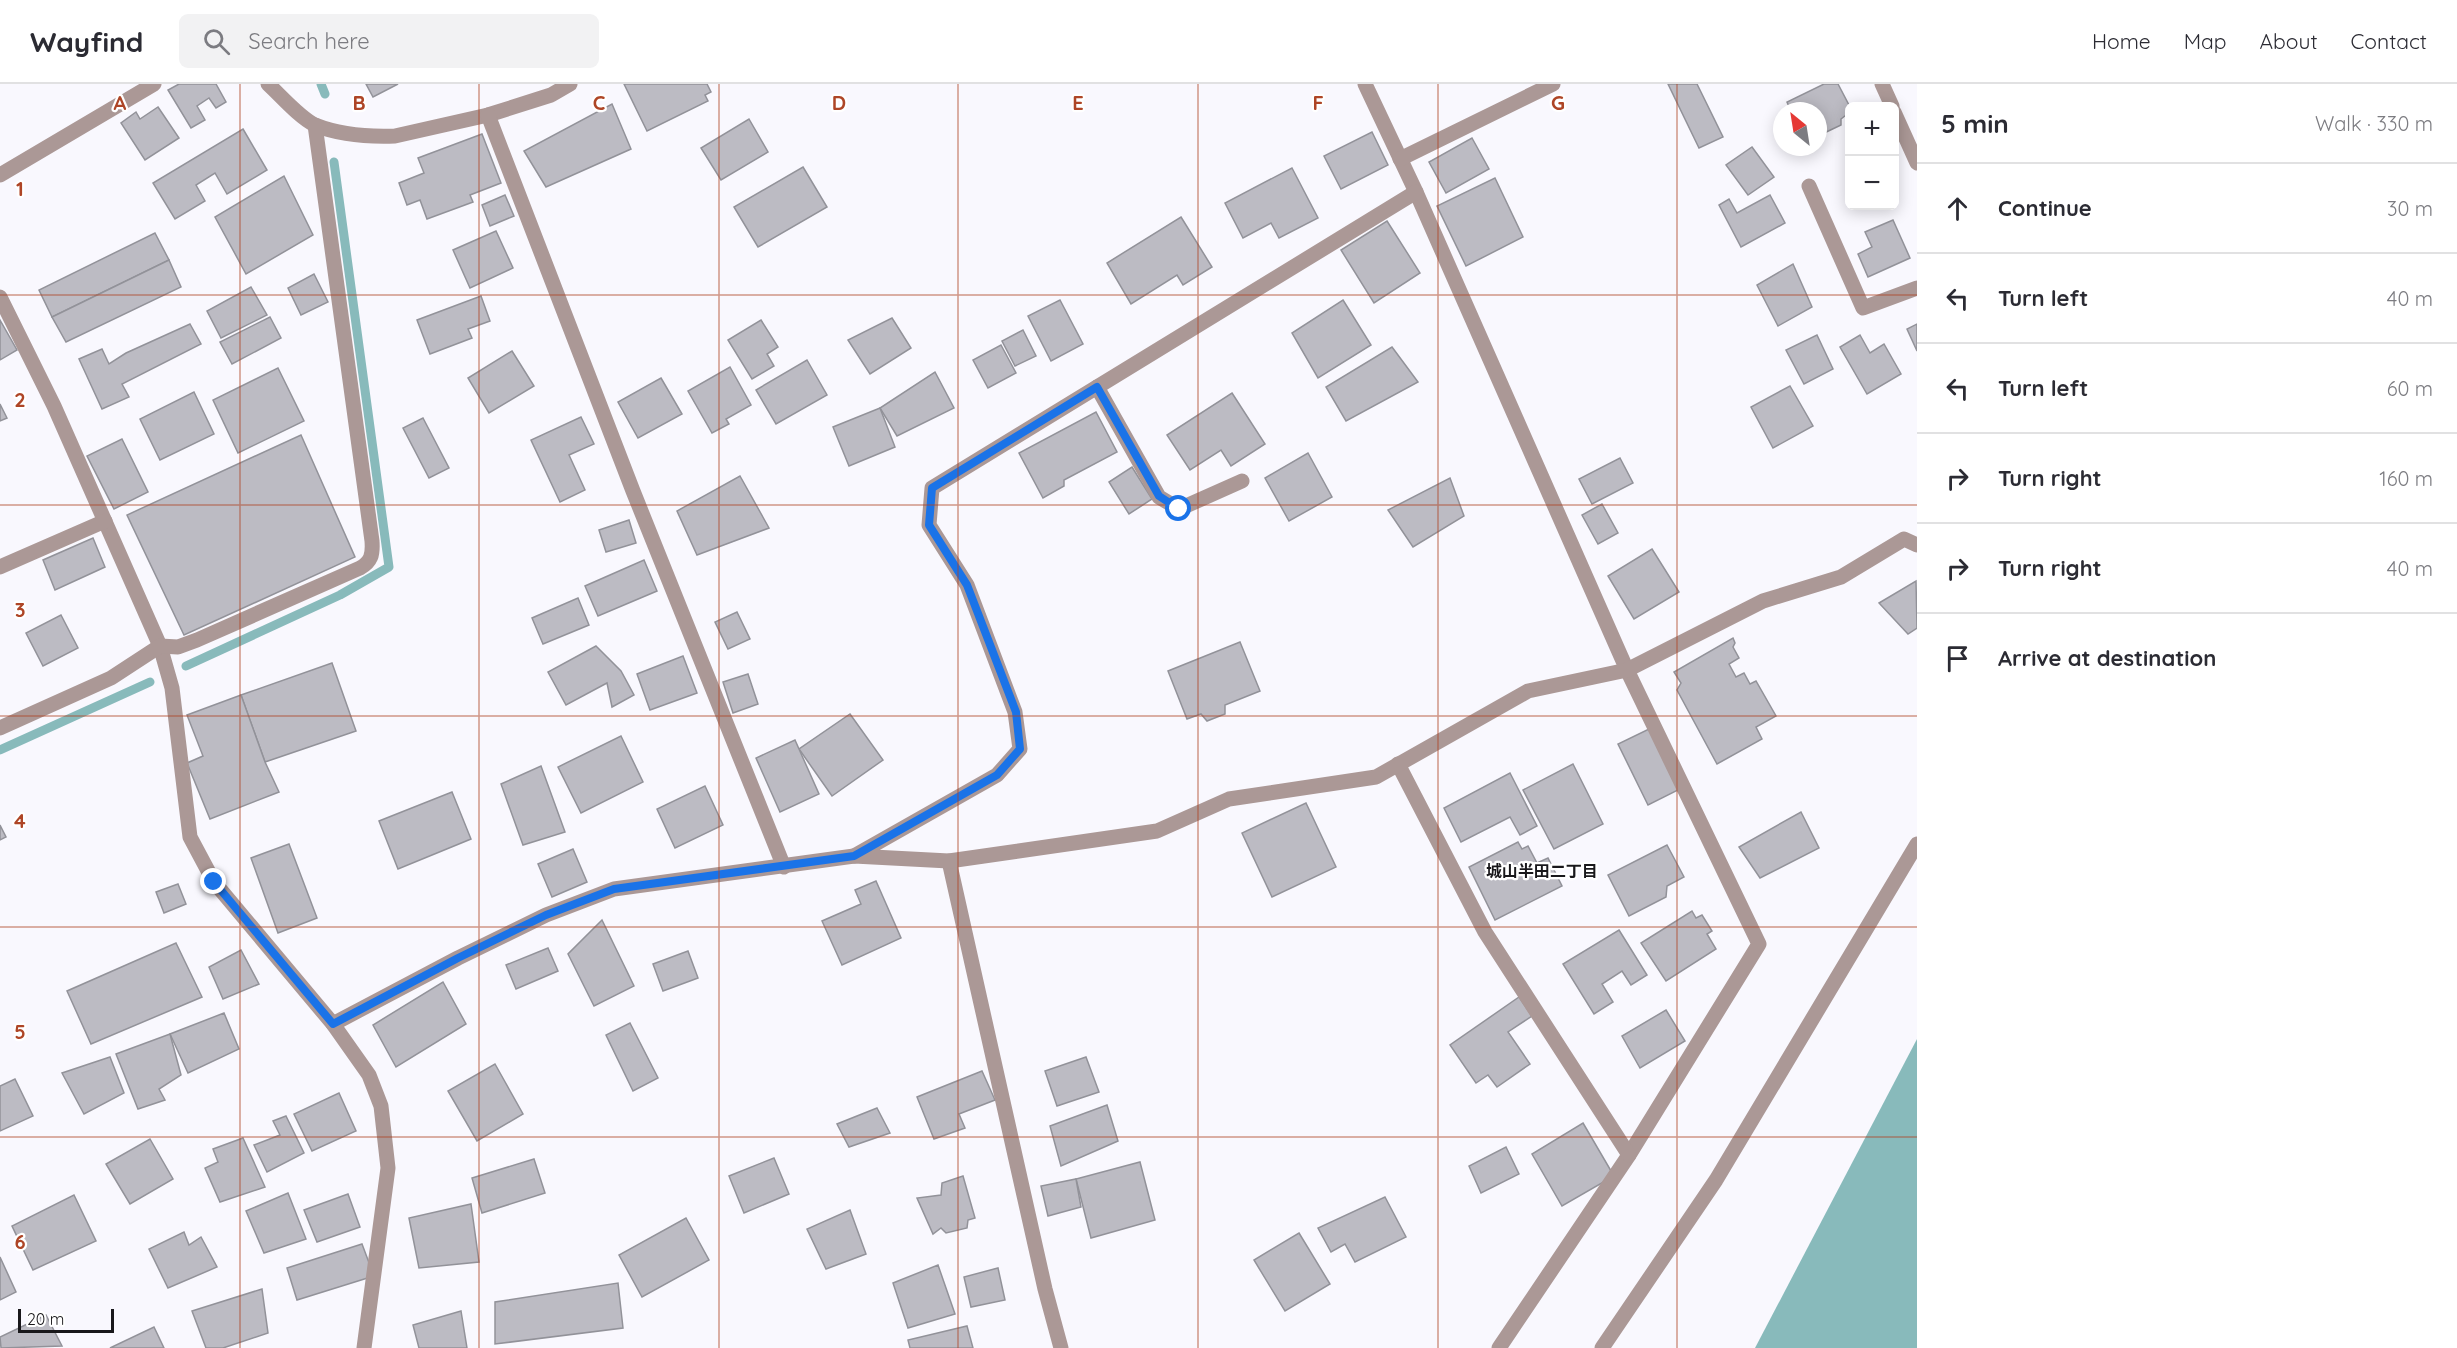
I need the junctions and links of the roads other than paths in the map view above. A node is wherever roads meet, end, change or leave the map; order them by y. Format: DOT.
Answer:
graph roads {
  1 [pos="154,84"];
  2 [pos="268,84"];
  3 [pos="570,84"];
  4 [pos="1365,84"];
  5 [pos="1553,84"];
  6 [pos="1882,84"];
  7 [pos="1890,102"];
  8 [pos="488,115"];
  9 [pos="1899,123"];
  10 [pos="315,125"];
  11 [pos="1401,159"];
  12 [pos="1917,163"];
  13 [pos="0,175"];
  14 [pos="1809,186"];
  15 [pos="1416,192"];
  16 [pos="1917,288"];
  17 [pos="0,297"];
  18 [pos="1097,387"];
  19 [pos="1242,481"];
  20 [pos="105,521"];
  21 [pos="1917,545"];
  22 [pos="0,567"];
  23 [pos="160,646"];
  24 [pos="1627,670"];
  25 [pos="0,728"];
  26 [pos="1398,764"];
  27 [pos="1917,844"];
  28 [pos="854,856"];
  29 [pos="950,861"];
  30 [pos="784,867"];
  31 [pos="333,1024"];
  32 [pos="1629,1155"];
  33 [pos="364,1348"];
  34 [pos="1062,1348"];
  35 [pos="1499,1348"];
  36 [pos="1602,1348"];
  1 -- 13 [label="street"];
  2 -- 10 [label="street"];
  3 -- 8 [label="street"];
  4 -- 11 [label="street"];
  5 -- 11 [label="street"];
  6 -- 7 [label="street"];
  8 -- 10 [label="street"];
  8 -- 30 [label="street"];
  9 -- 12 [label="street"];
  10 -- 23 [label="street"];
  11 -- 15 [label="street"];
  14 -- 16 [label="street"];
  15 -- 18 [label="street"];
  15 -- 24 [label="street"];
  17 -- 20 [label="street"];
  18 -- 19 [label="street"];
  18 -- 28 [label="street"];
  20 -- 22 [label="street"];
  20 -- 23 [label="street"];
  21 -- 24 [label="street"];
  23 -- 25 [label="street"];
  23 -- 31 [label="street"];
  24 -- 26 [label="street"];
  24 -- 32 [label="street"];
  26 -- 29 [label="street"];
  26 -- 32 [label="street"];
  27 -- 36 [label="street"];
  28 -- 29 [label="street"];
  28 -- 30 [label="street"];
  29 -- 34 [label="street"];
  30 -- 31 [label="street"];
  31 -- 33 [label="street"];
  32 -- 35 [label="street"];
}
